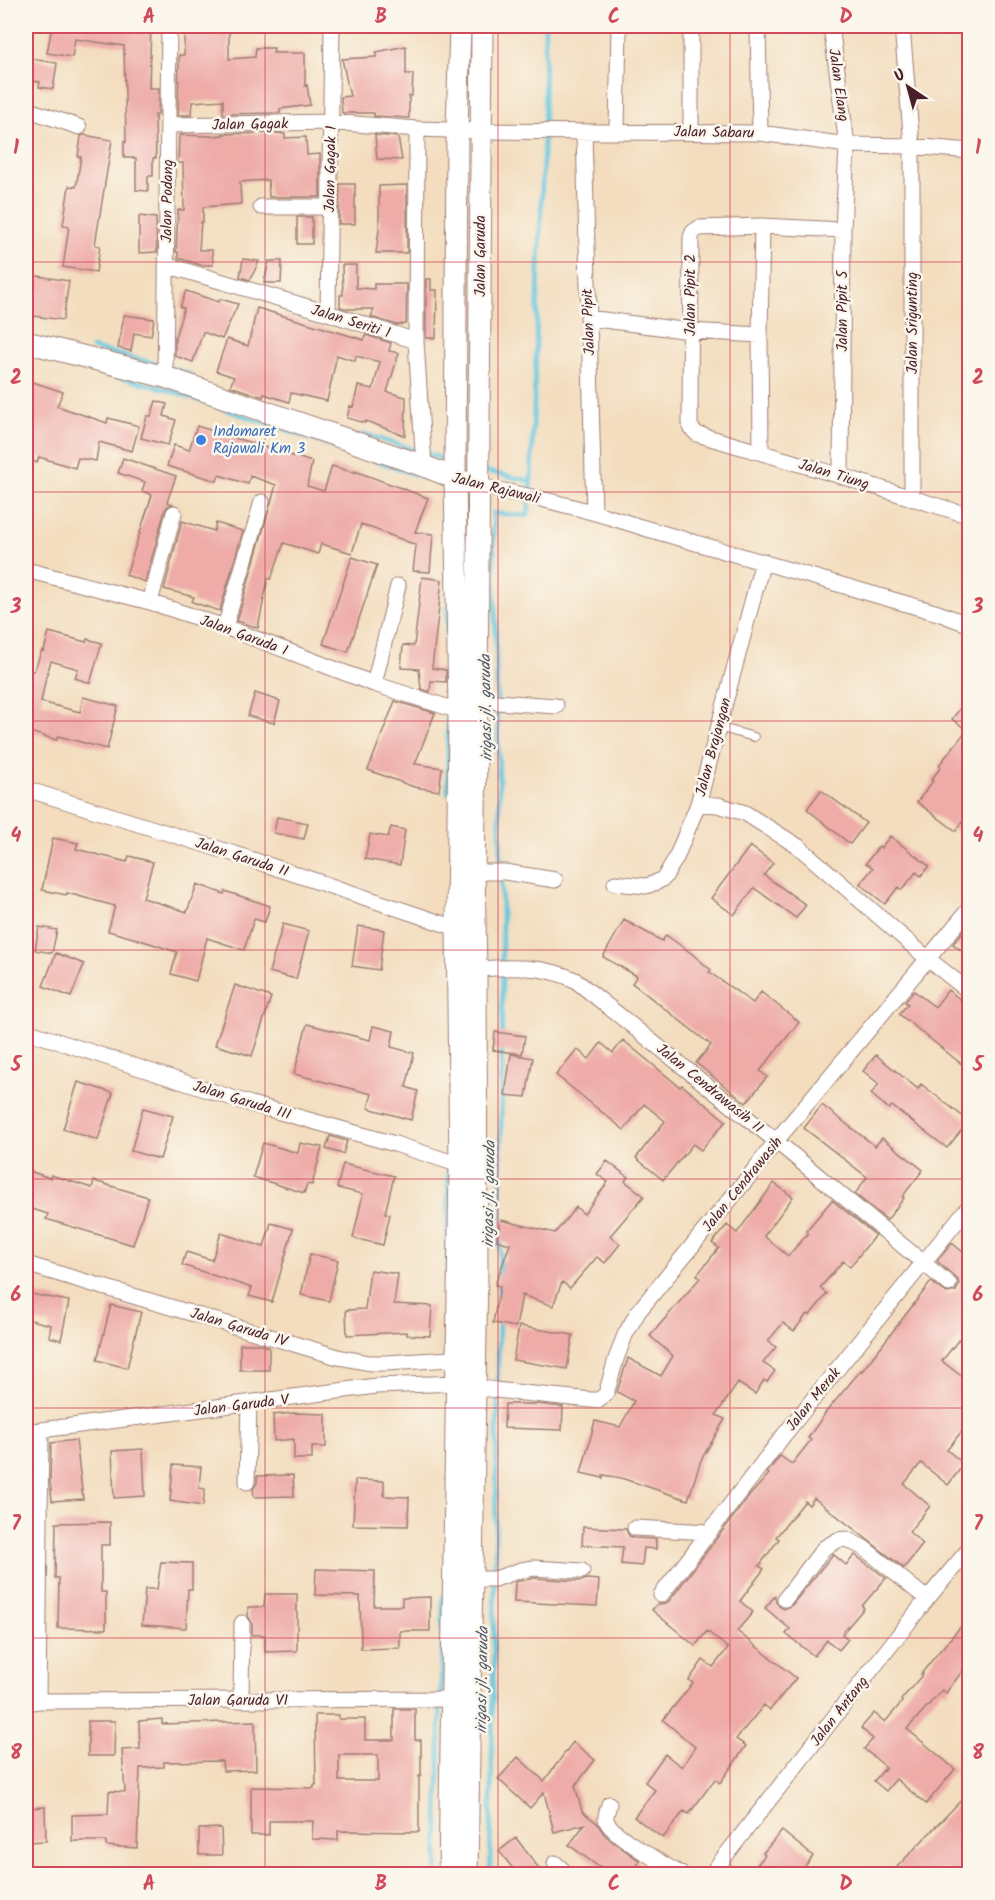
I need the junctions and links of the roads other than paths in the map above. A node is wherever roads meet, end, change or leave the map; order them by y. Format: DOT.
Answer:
graph roads {
  1 [pos="169,26"];
  2 [pos="332,26"];
  3 [pos="460,26"];
  4 [pos="482,26"];
  5 [pos="619,26"];
  6 [pos="691,26"];
  7 [pos="758,26"];
  8 [pos="831,26"];
  9 [pos="902,26"];
  10 [pos="26,109"];
  11 [pos="331,122"];
  12 [pos="169,125"];
  13 [pos="79,127"];
  14 [pos="417,129"];
  15 [pos="457,130"];
  16 [pos="481,131"];
  17 [pos="617,131"];
  18 [pos="584,132"];
  19 [pos="691,132"];
  20 [pos="760,133"];
  21 [pos="847,145"];
  22 [pos="912,146"];
  23 [pos="969,151"];
  24 [pos="261,207"];
  25 [pos="329,207"];
  26 [pos="762,226"];
  27 [pos="843,230"];
  28 [pos="166,266"];
  29 [pos="328,313"];
  30 [pos="588,318"];
  31 [pos="690,331"];
  32 [pos="760,335"];
  33 [pos="416,341"];
  34 [pos="26,342"];
  35 [pos="165,377"];
  36 [pos="698,435"];
  37 [pos="760,452"];
  38 [pos="424,466"];
  39 [pos="842,476"];
  40 [pos="455,479"];
  41 [pos="478,486"];
  42 [pos="912,499"];
  43 [pos="262,502"];
  44 [pos="594,512"];
  45 [pos="174,513"];
  46 [pos="969,516"];
  47 [pos="763,561"];
  48 [pos="26,570"];
  49 [pos="398,586"];
  50 [pos="150,602"];
  51 [pos="969,625"];
  52 [pos="225,627"];
  53 [pos="374,684"];
  54 [pos="493,700"];
  55 [pos="556,706"];
  56 [pos="459,711"];
  57 [pos="718,727"];
  58 [pos="754,737"];
  59 [pos="26,789"];
  60 [pos="698,804"];
  61 [pos="474,872"];
  62 [pos="555,880"];
  63 [pos="615,883"];
  64 [pos="969,908"];
  65 [pos="466,931"];
  66 [pos="928,959"];
  67 [pos="477,969"];
  68 [pos="969,992"];
  69 [pos="26,1031"];
  70 [pos="776,1141"];
  71 [pos="460,1165"];
  72 [pos="969,1205"];
  73 [pos="924,1263"];
  74 [pos="26,1264"];
  75 [pos="467,1270"];
  76 [pos="949,1284"];
  77 [pos="466,1358"];
  78 [pos="482,1388"];
  79 [pos="249,1403"];
  80 [pos="33,1431"];
  81 [pos="247,1482"];
  82 [pos="635,1528"];
  83 [pos="710,1532"];
  84 [pos="969,1548"];
  85 [pos="582,1571"];
  86 [pos="473,1579"];
  87 [pos="661,1595"];
  88 [pos="785,1599"];
  89 [pos="927,1599"];
  90 [pos="242,1623"];
  91 [pos="241,1700"];
  92 [pos="461,1700"];
  93 [pos="32,1702"];
  94 [pos="609,1804"];
  95 [pos="555,1863"];
  96 [pos="720,1871"];
  97 [pos="449,1875"];
  98 [pos="467,1875"];
  99 [pos="567,1875"];
  100 [pos="681,1875"];
  1 -- 12 [label="street, Jalan Podang"];
  2 -- 11 [label="street, Jalan Gagak 1"];
  3 -- 15 [label="main road, Jalan Garuda"];
  4 -- 16 [label="main road, Jalan Garuda"];
  5 -- 17 [label="street"];
  6 -- 19 [label="street"];
  7 -- 20 [label="street"];
  8 -- 21 [label="street, Jalan Elang"];
  9 -- 22 [label="street, Jalan Srigunting"];
  10 -- 13 [label="street"];
  11 -- 12 [label="street, Jalan Gagak"];
  11 -- 14 [label="street, Jalan Gagak"];
  11 -- 25 [label="street, Jalan Gagak 1"];
  12 -- 28 [label="street, Jalan Podang"];
  14 -- 15 [label="street, Jalan Sabaru"];
  14 -- 33 [label="street"];
  15 -- 16 [label="street, Jalan Sabaru"];
  15 -- 40 [label="main road, Jalan Garuda"];
  16 -- 18 [label="street, Jalan Sabaru"];
  16 -- 41 [label="main road, Jalan Garuda"];
  17 -- 18 [label="street, Jalan Sabaru"];
  17 -- 19 [label="street, Jalan Sabaru"];
  18 -- 30 [label="street, Jalan Pipit"];
  19 -- 20 [label="street, Jalan Sabaru"];
  20 -- 21 [label="street, Jalan Sabaru"];
  21 -- 22 [label="street, Jalan Sabaru"];
  21 -- 27 [label="street, Jalan Pipit 5"];
  22 -- 23 [label="street, Jalan Sabaru"];
  22 -- 42 [label="street, Jalan Srigunting"];
  24 -- 25 [label="street"];
  25 -- 29 [label="street, Jalan Gagak 1"];
  26 -- 27 [label="street, Jalan Pipit 2"];
  26 -- 31 [label="street, Jalan Pipit 2"];
  26 -- 32 [label="street"];
  27 -- 39 [label="street, Jalan Pipit 5"];
  28 -- 29 [label="street, Jalan Seriti 1"];
  28 -- 35 [label="street, Jalan Podang"];
  29 -- 33 [label="street, Jalan Seriti 1"];
  30 -- 31 [label="street"];
  30 -- 44 [label="street, Jalan Pipit"];
  31 -- 32 [label="street"];
  31 -- 36 [label="street, Jalan Pipit 2"];
  32 -- 37 [label="street"];
  33 -- 38 [label="street"];
  34 -- 35 [label="main road, Jalan Rajawali"];
  35 -- 38 [label="main road, Jalan Rajawali"];
  36 -- 37 [label="street, Jalan Tiung"];
  37 -- 39 [label="street, Jalan Tiung"];
  38 -- 40 [label="main road, Jalan Rajawali"];
  39 -- 42 [label="street, Jalan Tiung"];
  40 -- 41 [label="main road, Jalan Rajawali"];
  40 -- 56 [label="main road, Jalan Garuda"];
  41 -- 44 [label="street, Jalan Rajawali"];
  41 -- 54 [label="main road, Jalan Garuda"];
  42 -- 46 [label="street, Jalan Tiung"];
  43 -- 52 [label="street"];
  44 -- 47 [label="street, Jalan Rajawali"];
  45 -- 50 [label="street"];
  47 -- 51 [label="street, Jalan Rajawali"];
  47 -- 57 [label="street, Jalan Brajangan"];
  48 -- 50 [label="street, Jalan Garuda I"];
  49 -- 53 [label="street"];
  50 -- 52 [label="street, Jalan Garuda I"];
  52 -- 53 [label="street, Jalan Garuda I"];
  53 -- 56 [label="street, Jalan Garuda I"];
  54 -- 55 [label="street"];
  54 -- 61 [label="main road, Jalan Garuda"];
  56 -- 65 [label="main road, Jalan Garuda"];
  57 -- 58 [label="lane"];
  57 -- 60 [label="street, Jalan Brajangan"];
  59 -- 65 [label="street, Jalan Garuda II"];
  60 -- 63 [label="street, Jalan Brajangan"];
  60 -- 66 [label="street"];
  61 -- 62 [label="street"];
  61 -- 65 [label="main road, Jalan Garuda"];
  64 -- 66 [label="street, Jalan Cendrawasih"];
  65 -- 67 [label="main road"];
  65 -- 71 [label="main road"];
  66 -- 68 [label="street"];
  66 -- 70 [label="street, Jalan Cendrawasih"];
  67 -- 70 [label="street, Jalan Cendrawasih II"];
  67 -- 75 [label="main road"];
  69 -- 71 [label="street, Jalan Garuda III"];
  70 -- 73 [label="street, Jalan Cendrawasih II"];
  70 -- 78 [label="street, Jalan Cendrawasih"];
  71 -- 75 [label="main road"];
  72 -- 73 [label="street, Jalan Merak"];
  73 -- 76 [label="street, Jalan Cendrawasih II"];
  73 -- 83 [label="street, Jalan Merak"];
  74 -- 77 [label="street, Jalan Garuda IV"];
  75 -- 77 [label="main road"];
  77 -- 78 [label="main road"];
  78 -- 79 [label="street, Jalan Garuda V"];
  78 -- 86 [label="main road"];
  78 -- 92 [label="main road"];
  79 -- 80 [label="street, Jalan Garuda V"];
  79 -- 81 [label="street"];
  80 -- 93 [label="street"];
  82 -- 83 [label="street"];
  83 -- 87 [label="street, Jalan Merak"];
  84 -- 89 [label="street, Jalan Antang"];
  85 -- 86 [label="street"];
  86 -- 92 [label="main road"];
  88 -- 89 [label="street"];
  89 -- 96 [label="street, Jalan Antang"];
  90 -- 91 [label="street"];
  91 -- 92 [label="street, Jalan Garuda VI"];
  91 -- 93 [label="street, Jalan Garuda VI"];
  92 -- 97 [label="main road"];
  92 -- 98 [label="main road"];
  94 -- 100 [label="street"];
  95 -- 99 [label="street"];
}
